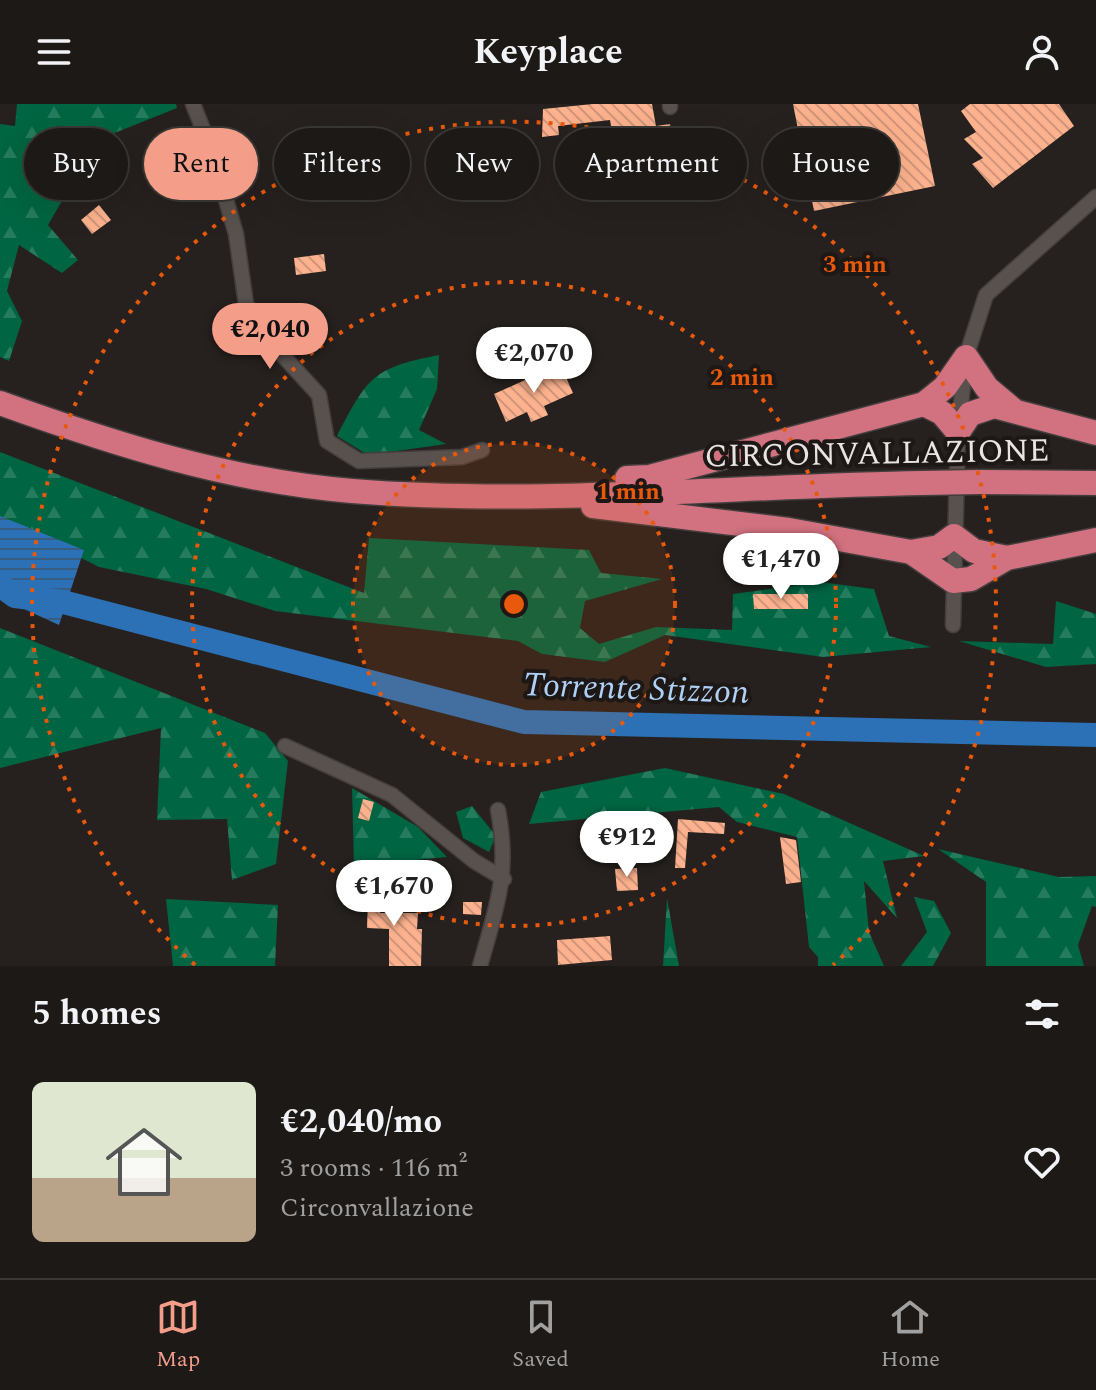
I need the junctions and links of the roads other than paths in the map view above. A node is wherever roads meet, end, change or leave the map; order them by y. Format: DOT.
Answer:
graph roads {
  1 [pos="193,104"];
  2 [pos="1096,197"];
  3 [pos="966,357"];
  4 [pos="0,403"];
  5 [pos="924,404"];
  6 [pos="1012,409"];
  7 [pos="958,432"];
  8 [pos="1096,433"];
  9 [pos="482,450"];
  10 [pos="1096,483"];
  11 [pos="565,495"];
  12 [pos="954,536"];
  13 [pos="1096,540"];
  14 [pos="911,552"];
  15 [pos="1007,558"];
  16 [pos="953,581"];
  17 [pos="953,625"];
  18 [pos="285,746"];
  19 [pos="498,810"];
  20 [pos="504,879"];
  21 [pos="480,966"];
  1 -- 9 [label="street"];
  2 -- 3 [label="street"];
  3 -- 5 [label="highway"];
  3 -- 6 [label="highway"];
  3 -- 7 [label="street"];
  4 -- 11 [label="highway, CIRCONVALLAZIONE"];
  5 -- 7 [label="highway"];
  5 -- 11 [label="highway"];
  6 -- 7 [label="highway"];
  6 -- 8 [label="highway"];
  7 -- 12 [label="street"];
  10 -- 11 [label="highway, CIRCONVALLAZIONE, bridge"];
  11 -- 14 [label="highway"];
  12 -- 14 [label="highway"];
  12 -- 15 [label="highway"];
  12 -- 16 [label="street"];
  13 -- 15 [label="highway"];
  14 -- 16 [label="highway"];
  15 -- 16 [label="highway"];
  16 -- 17 [label="street"];
  18 -- 20 [label="street"];
  19 -- 20 [label="street"];
  20 -- 21 [label="street"];
}
